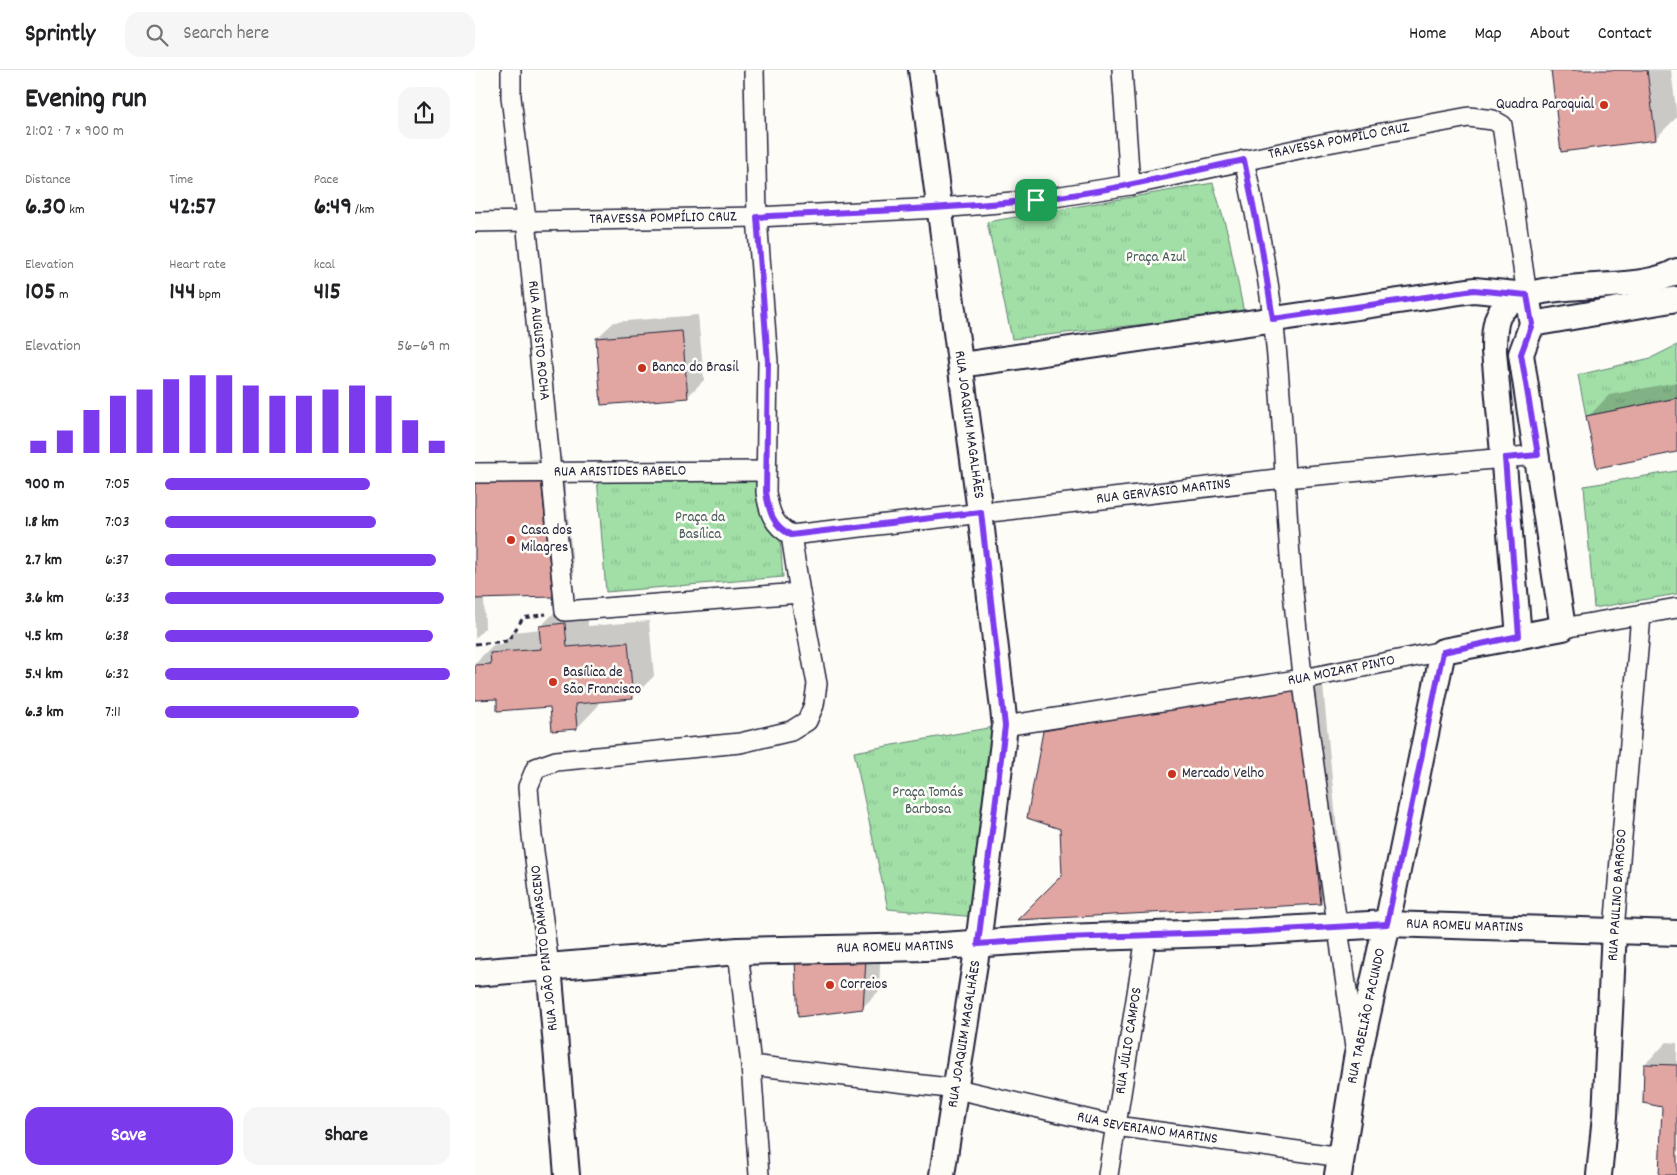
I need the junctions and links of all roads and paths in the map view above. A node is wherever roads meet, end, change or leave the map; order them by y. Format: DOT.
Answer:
graph roads {
  1 [pos="511,70"];
  2 [pos="754,70"];
  3 [pos="921,70"];
  4 [pos="1122,70"];
  5 [pos="1244,160"];
  6 [pos="1130,185"];
  7 [pos="939,208"];
  8 [pos="757,217"];
  9 [pos="526,220"];
  10 [pos="475,222"];
  11 [pos="1677,271"];
  12 [pos="1527,295"];
  13 [pos="1677,299"];
  14 [pos="1273,319"];
  15 [pos="1532,324"];
  16 [pos="961,365"];
  17 [pos="1538,455"];
  18 [pos="1505,458"];
  19 [pos="765,471"];
  20 [pos="550,472"];
  21 [pos="475,473"];
  22 [pos="1285,478"];
  23 [pos="981,512"];
  24 [pos="791,535"];
  25 [pos="800,593"];
  26 [pos="1677,608"];
  27 [pos="565,612"];
  28 [pos="1641,615"];
  29 [pos="1563,628"];
  30 [pos="1519,636"];
  31 [pos="475,644"];
  32 [pos="1443,652"];
  33 [pos="1303,679"];
  34 [pos="1005,726"];
  35 [pos="1387,924"];
  36 [pos="1338,926"];
  37 [pos="1614,930"];
  38 [pos="1677,933"];
  39 [pos="1145,937"];
  40 [pos="978,944"];
  41 [pos="738,951"];
  42 [pos="549,966"];
  43 [pos="475,973"];
  44 [pos="1357,1059"];
  45 [pos="751,1065"];
  46 [pos="957,1089"];
  47 [pos="1115,1126"];
  48 [pos="1340,1166"];
  49 [pos="567,1175"];
  50 [pos="759,1175"];
  51 [pos="942,1175"];
  52 [pos="1108,1175"];
  53 [pos="1599,1175"];
  1 -- 9 [label="street, RUA AUGUSTO ROCHA"];
  2 -- 8 [label="street"];
  3 -- 7 [label="street, RUA JOAQUIM MAGALHÃES"];
  4 -- 6 [label="street"];
  5 -- 6 [label="street, TRAVESSA POMPILO CRUZ"];
  5 -- 12 [label="street, TRAVESSA POMPILO CRUZ"];
  5 -- 14 [label="street"];
  6 -- 7 [label="street, TRAVESSA POMPILO CRUZ"];
  7 -- 8 [label="street, TRAVESSA POMPÍLIO CRUZ"];
  7 -- 16 [label="street, RUA JOAQUIM MAGALHÃES"];
  8 -- 9 [label="street, TRAVESSA POMPÍLIO CRUZ"];
  8 -- 19 [label="street"];
  9 -- 10 [label="street, TRAVESSA POMPÍLIO CRUZ"];
  9 -- 20 [label="street, RUA AUGUSTO ROCHA"];
  11 -- 12 [label="street"];
  12 -- 14 [label="street"];
  12 -- 15 [label="street"];
  12 -- 18 [label="street"];
  13 -- 15 [label="street"];
  14 -- 16 [label="street"];
  14 -- 22 [label="street"];
  15 -- 17 [label="street"];
  16 -- 23 [label="street, RUA JOAQUIM MAGALHÃES"];
  17 -- 18 [label="street, RUA GERVÁSIO MARTINS"];
  17 -- 29 [label="street"];
  18 -- 22 [label="street, RUA GERVÁSIO MARTINS"];
  18 -- 30 [label="street"];
  19 -- 20 [label="street, RUA ARISTIDES RABELO"];
  19 -- 24 [label="street"];
  20 -- 21 [label="street, RUA ARISTIDES RABELO"];
  20 -- 27 [label="street, RUA AUGUSTO ROCHA"];
  22 -- 23 [label="street, RUA GERVÁSIO MARTINS"];
  22 -- 33 [label="street"];
  23 -- 24 [label="street, RUA GERVÁSIO MARTINS"];
  23 -- 34 [label="street, RUA JOAQUIM MAGALHÃES"];
  24 -- 25 [label="street"];
  25 -- 27 [label="street"];
  25 -- 42 [label="street, RUA JOÃO PINTO DAMASCENO"];
  26 -- 28 [label="street, RUA MOZART PINTO"];
  27 -- 31 [label="path"];
  28 -- 29 [label="street, RUA MOZART PINTO"];
  28 -- 37 [label="street, RUA PAULINO BARROSO"];
  29 -- 30 [label="street, RUA MOZART PINTO"];
  30 -- 32 [label="street, RUA MOZART PINTO"];
  32 -- 33 [label="street, RUA MOZART PINTO"];
  32 -- 35 [label="street, RUA TABELIÃO FACUNDO"];
  33 -- 34 [label="street, RUA MOZART PINTO"];
  33 -- 36 [label="street"];
  34 -- 40 [label="street, RUA JOAQUIM MAGALHÃES"];
  35 -- 36 [label="main road, RUA ROMEU MARTINS"];
  35 -- 37 [label="street, RUA ROMEU MARTINS"];
  35 -- 44 [label="main road, RUA TABELIÃO FACUNDO"];
  36 -- 39 [label="main road, RUA ROMEU MARTINS"];
  36 -- 44 [label="street"];
  37 -- 38 [label="street, RUA ROMEU MARTINS"];
  37 -- 53 [label="street, RUA PAULINO BARROSO"];
  39 -- 40 [label="main road, RUA ROMEU MARTINS"];
  39 -- 47 [label="street, RUA JÚLIO CAMPOS"];
  40 -- 41 [label="main road, RUA ROMEU MARTINS"];
  40 -- 46 [label="street, RUA JOAQUIM MAGALHÃES"];
  41 -- 42 [label="main road, RUA ROMEU MARTINS"];
  41 -- 45 [label="street"];
  42 -- 43 [label="main road, RUA ROMEU MARTINS"];
  42 -- 49 [label="street, RUA JOÃO PINTO DAMASCENO"];
  44 -- 48 [label="main road, RUA TABELIÃO FACUNDO"];
  45 -- 46 [label="street, RUA SEVERIANO MARTINS"];
  45 -- 50 [label="street"];
  46 -- 47 [label="street, RUA SEVERIANO MARTINS"];
  46 -- 51 [label="street, RUA JOAQUIM MAGALHÃES"];
  47 -- 48 [label="street, RUA SEVERIANO MARTINS"];
  47 -- 52 [label="street, RUA JÚLIO CAMPOS"];
}
